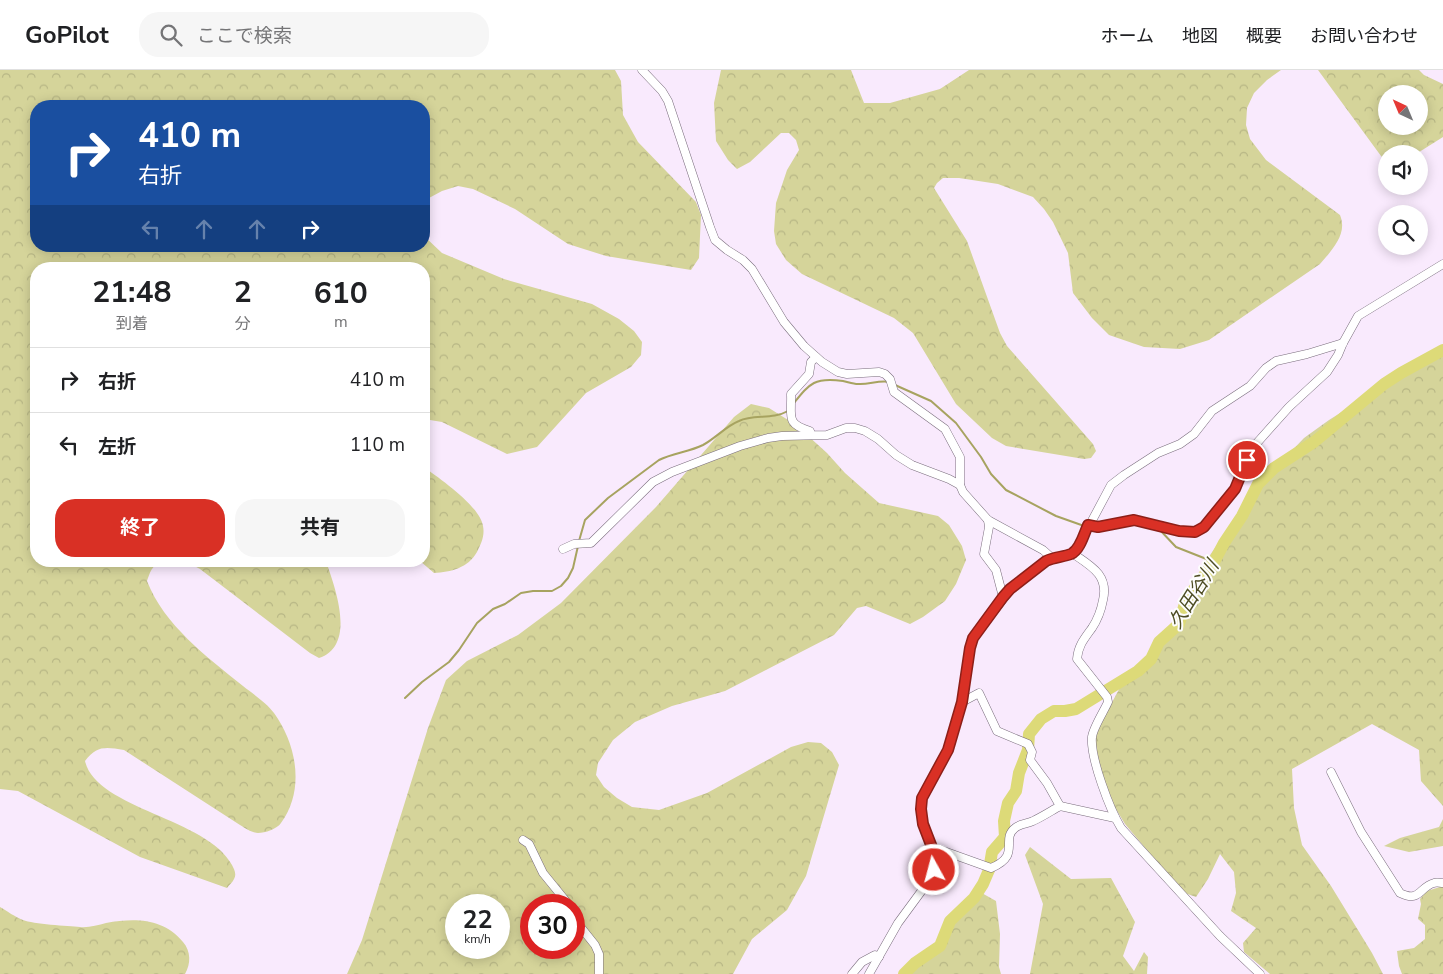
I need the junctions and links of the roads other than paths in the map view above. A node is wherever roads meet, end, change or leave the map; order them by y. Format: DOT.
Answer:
graph roads {
  1 [pos="642,70"];
  2 [pos="1443,264"];
  3 [pos="1342,343"];
  4 [pos="816,357"];
  5 [pos="811,435"];
  6 [pos="960,485"];
  7 [pos="988,520"];
  8 [pos="1088,525"];
  9 [pos="563,549"];
  10 [pos="1072,553"];
  11 [pos="1052,558"];
  12 [pos="1003,597"];
  13 [pos="962,702"];
  14 [pos="1330,772"];
  15 [pos="1060,806"];
  16 [pos="1115,818"];
  17 [pos="523,840"];
  18 [pos="933,850"];
  19 [pos="1443,883"];
  20 [pos="560,894"];
  21 [pos="585,933"];
  22 [pos="879,957"];
  23 [pos="599,974"];
  24 [pos="852,974"];
  25 [pos="868,974"];
  26 [pos="1260,974"];
  1 -- 4 [label="street"];
  2 -- 3 [label="street"];
  3 -- 8 [label="street"];
  3 -- 8 [label="street"];
  4 -- 5 [label="street"];
  4 -- 6 [label="street"];
  5 -- 6 [label="street"];
  5 -- 9 [label="street"];
  6 -- 7 [label="street"];
  7 -- 11 [label="street"];
  7 -- 12 [label="street"];
  8 -- 10 [label="street"];
  10 -- 11 [label="street"];
  10 -- 16 [label="street"];
  11 -- 12 [label="street"];
  12 -- 13 [label="street"];
  13 -- 15 [label="street"];
  13 -- 18 [label="street"];
  14 -- 19 [label="street"];
  15 -- 16 [label="street"];
  15 -- 18 [label="street"];
  16 -- 26 [label="street"];
  17 -- 20 [label="street"];
  18 -- 22 [label="street"];
  21 -- 23 [label="street"];
  22 -- 24 [label="street"];
  22 -- 25 [label="street"];
}
